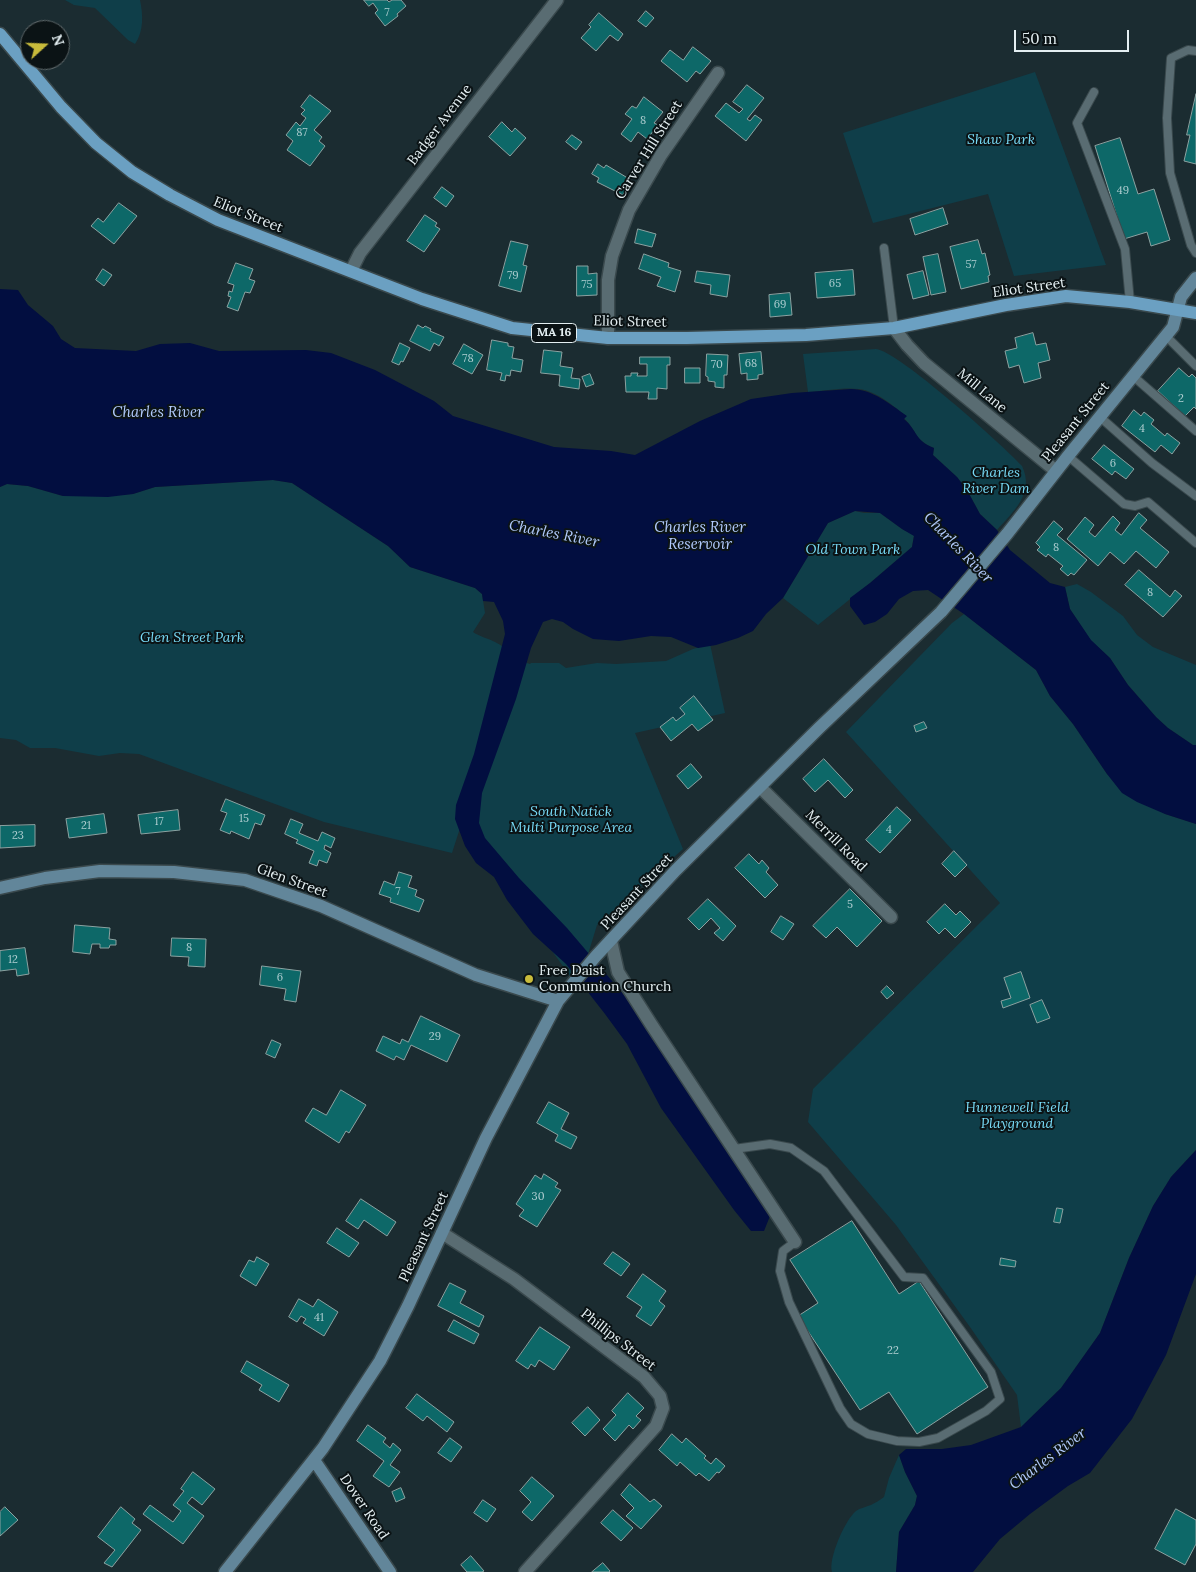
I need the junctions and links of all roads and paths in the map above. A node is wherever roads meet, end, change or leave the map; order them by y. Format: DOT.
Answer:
graph roads {
  1 [pos="557,0"];
  2 [pos="0,34"];
  3 [pos="1196,52"];
  4 [pos="718,73"];
  5 [pos="1094,92"];
  6 [pos="884,248"];
  7 [pos="1196,253"];
  8 [pos="351,271"];
  9 [pos="1196,278"];
  10 [pos="1130,302"];
  11 [pos="1178,310"];
  12 [pos="1196,313"];
  13 [pos="894,328"];
  14 [pos="1166,336"];
  15 [pos="608,338"];
  16 [pos="1196,366"];
  17 [pos="1133,376"];
  18 [pos="1100,417"];
  19 [pos="1196,431"];
  20 [pos="1068,456"];
  21 [pos="1056,471"];
  22 [pos="1196,496"];
  23 [pos="1196,543"];
  24 [pos="760,787"];
  25 [pos="0,888"];
  26 [pos="890,916"];
  27 [pos="611,941"];
  28 [pos="558,1001"];
  29 [pos="734,1150"];
  30 [pos="442,1233"];
  31 [pos="795,1242"];
  32 [pos="314,1460"];
  33 [pos="226,1572"];
  34 [pos="390,1572"];
  35 [pos="525,1572"];
  1 -- 8 [label="street, Badger Avenue"];
  2 -- 8 [label="main road, Eliot Street / MA 16"];
  3 -- 7 [label="lane"];
  4 -- 15 [label="street, Carver Hill Street"];
  5 -- 10 [label="lane"];
  6 -- 13 [label="lane"];
  8 -- 15 [label="main road, Eliot Street / MA 16"];
  9 -- 11 [label="main road, Pleasant Street"];
  10 -- 11 [label="main road, Eliot Street / MA 16"];
  10 -- 13 [label="main road, Eliot Street / MA 16"];
  11 -- 12 [label="main road, Eliot Street / MA 16"];
  11 -- 14 [label="main road, Pleasant Street"];
  13 -- 15 [label="main road, Eliot Street / MA 16"];
  13 -- 21 [label="street, Mill Lane"];
  14 -- 16 [label="lane"];
  14 -- 17 [label="main road, Pleasant Street"];
  17 -- 18 [label="main road, Pleasant Street"];
  17 -- 19 [label="lane"];
  18 -- 20 [label="main road, Pleasant Street"];
  18 -- 22 [label="lane"];
  20 -- 21 [label="main road, Pleasant Street"];
  20 -- 23 [label="lane"];
  21 -- 24 [label="main road, Pleasant Street"];
  24 -- 26 [label="street, Merrill Road"];
  24 -- 27 [label="main road, Pleasant Street"];
  25 -- 28 [label="main road, Glen Street"];
  27 -- 28 [label="main road, Pleasant Street"];
  27 -- 29 [label="street"];
  28 -- 30 [label="main road, Pleasant Street"];
  29 -- 31 [label="street"];
  29 -- 31 [label="lane"];
  30 -- 32 [label="main road, Pleasant Street"];
  30 -- 35 [label="street, Phillips Street"];
  32 -- 33 [label="main road, Pleasant Street"];
  32 -- 34 [label="main road, Dover Road"];
}
